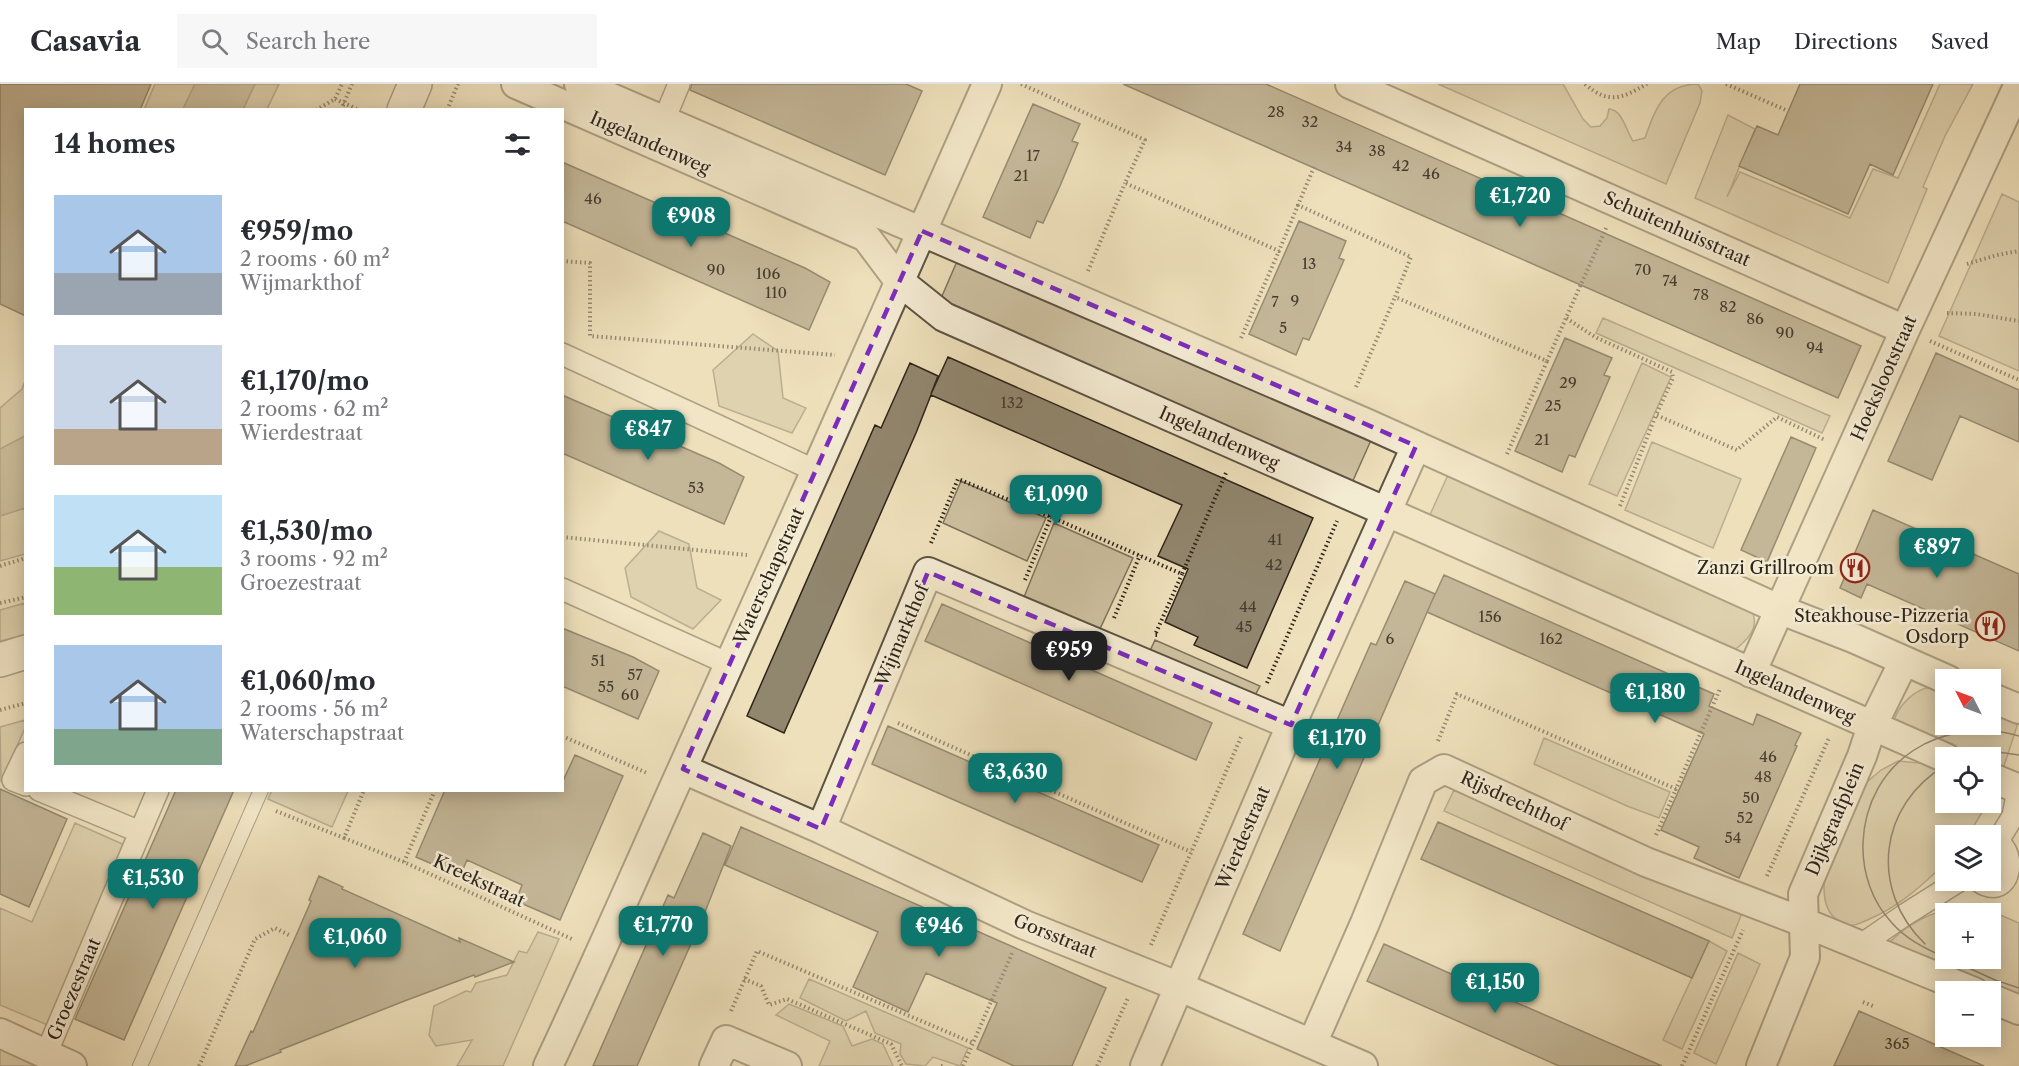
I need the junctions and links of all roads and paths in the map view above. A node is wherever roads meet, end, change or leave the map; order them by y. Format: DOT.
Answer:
graph roads {
  1 [pos="342,84"];
  2 [pos="352,84"];
  3 [pos="415,84"];
  4 [pos="458,84"];
  5 [pos="516,84"];
  6 [pos="579,84"];
  7 [pos="680,84"];
  8 [pos="987,84"];
  9 [pos="1021,84"];
  10 [pos="1350,84"];
  11 [pos="1585,84"];
  12 [pos="1647,84"];
  13 [pos="1725,84"];
  14 [pos="2019,84"];
  15 [pos="335,99"];
  16 [pos="344,103"];
  17 [pos="319,108"];
  18 [pos="342,108"];
  19 [pos="355,108"];
  20 [pos="405,108"];
  21 [pos="448,108"];
  22 [pos="1788,111"];
  23 [pos="664,120"];
  24 [pos="1314,167"];
  25 [pos="1125,183"];
  26 [pos="1617,203"];
  27 [pos="1298,205"];
  28 [pos="922,231"];
  29 [pos="1279,250"];
  30 [pos="2019,251"];
  31 [pos="564,261"];
  32 [pos="1930,276"];
  33 [pos="899,281"];
  34 [pos="1076,297"];
  35 [pos="1395,297"];
  36 [pos="1566,318"];
  37 [pos="2019,321"];
  38 [pos="1905,330"];
  39 [pos="564,355"];
  40 [pos="865,357"];
  41 [pos="1547,361"];
  42 [pos="1230,364"];
  43 [pos="2019,380"];
  44 [pos="1344,414"];
  45 [pos="1656,415"];
  46 [pos="1237,446"];
  47 [pos="1416,446"];
  48 [pos="1851,452"];
  49 [pos="816,471"];
  50 [pos="1495,481"];
  51 [pos="1348,495"];
  52 [pos="1387,512"];
  53 [pos="1051,516"];
  54 [pos="1610,533"];
  55 [pos="564,537"];
  56 [pos="1140,555"];
  57 [pos="24,559"];
  58 [pos="778,559"];
  59 [pos="0,566"];
  60 [pos="928,572"];
  61 [pos="1182,574"];
  62 [pos="564,590"];
  63 [pos="24,597"];
  64 [pos="0,603"];
  65 [pos="1013,608"];
  66 [pos="1781,610"];
  67 [pos="1166,639"];
  68 [pos="1103,646"];
  69 [pos="24,653"];
  70 [pos="0,660"];
  71 [pos="1904,661"];
  72 [pos="729,664"];
  73 [pos="1741,668"];
  74 [pos="1935,674"];
  75 [pos="2001,702"];
  76 [pos="24,704"];
  77 [pos="1253,709"];
  78 [pos="2019,709"];
  79 [pos="0,710"];
  80 [pos="870,711"];
  81 [pos="1841,712"];
  82 [pos="1291,725"];
  83 [pos="1872,726"];
  84 [pos="564,737"];
  85 [pos="1935,753"];
  86 [pos="24,757"];
  87 [pos="1437,773"];
  88 [pos="679,777"];
  89 [pos="2001,781"];
  90 [pos="24,784"];
  91 [pos="2019,787"];
  92 [pos="1676,789"];
  93 [pos="44,792"];
  94 [pos="157,792"];
  95 [pos="363,792"];
  96 [pos="434,792"];
  97 [pos="258,797"];
  98 [pos="821,829"];
  99 [pos="140,832"];
  100 [pos="2001,832"];
  101 [pos="344,838"];
  102 [pos="2001,843"];
  103 [pos="1191,852"];
  104 [pos="404,862"];
  105 [pos="1646,862"];
  106 [pos="2014,886"];
  107 [pos="1942,891"];
  108 [pos="1754,904"];
  109 [pos="1803,922"];
  110 [pos="1025,925"];
  111 [pos="291,936"];
  112 [pos="1861,945"];
  113 [pos="602,952"];
  114 [pos="1140,970"];
  115 [pos="744,979"];
  116 [pos="1948,981"];
  117 [pos="1180,987"];
  118 [pos="1863,1002"];
  119 [pos="2001,1003"];
  120 [pos="1873,1006"];
  121 [pos="2019,1010"];
  122 [pos="0,1033"];
  123 [pos="726,1040"];
  124 [pos="973,1043"];
  125 [pos="1312,1044"];
  126 [pos="46,1054"];
  127 [pos="72,1066"];
  128 [pos="140,1066"];
  129 [pos="199,1066"];
  130 [pos="548,1066"];
  131 [pos="714,1066"];
  132 [pos="787,1066"];
  133 [pos="902,1066"];
  134 [pos="963,1066"];
  135 [pos="1097,1066"];
  136 [pos="1145,1066"];
  137 [pos="1364,1066"];
  138 [pos="1682,1066"];
  139 [pos="1761,1066"];
  1 -- 15 [label="path"];
  2 -- 16 [label="path"];
  3 -- 20 [label="street"];
  4 -- 21 [label="path"];
  5 -- 33 [label="street, Ingelandenweg"];
  6 -- 23 [label="street, Ingelandenweg"];
  7 -- 23 [label="street"];
  8 -- 28 [label="street, Waterschapstraat"];
  9 -- 25 [label="path"];
  10 -- 26 [label="street, Schuitenhuisstraat"];
  11 -- 12 [label="path"];
  13 -- 22 [label="path"];
  14 -- 32 [label="street, Hoekslootstraat"];
  15 -- 16 [label="path"];
  15 -- 17 [label="path"];
  16 -- 18 [label="path"];
  16 -- 19 [label="path"];
  23 -- 28 [label="street, Ingelandenweg"];
  24 -- 27 [label="path"];
  25 -- 29 [label="path"];
  25 -- 34 [label="path"];
  26 -- 36 [label="path"];
  26 -- 38 [label="street, Schuitenhuisstraat"];
  27 -- 29 [label="path"];
  27 -- 35 [label="path"];
  28 -- 33 [label="street, Waterschapstraat"];
  28 -- 34 [label="street, Ingelandenweg"];
  29 -- 42 [label="path"];
  30 -- 32 [label="path"];
  31 -- 40 [label="path"];
  32 -- 38 [label="street, Hoekslootstraat"];
  33 -- 40 [label="street, Waterschapstraat"];
  33 -- 46 [label="street, Ingelandenweg"];
  34 -- 42 [label="street, Ingelandenweg"];
  35 -- 41 [label="path"];
  35 -- 44 [label="path"];
  36 -- 41 [label="path"];
  36 -- 45 [label="path"];
  37 -- 38 [label="path"];
  38 -- 43 [label="path"];
  38 -- 48 [label="street, Hoekslootstraat"];
  39 -- 49 [label="street"];
  40 -- 49 [label="street, Waterschapstraat"];
  41 -- 50 [label="path"];
  42 -- 44 [label="street, Ingelandenweg"];
  44 -- 47 [label="street, Ingelandenweg"];
  45 -- 48 [label="path"];
  45 -- 54 [label="path"];
  46 -- 51 [label="street, Ingelandenweg"];
  46 -- 61 [label="path"];
  47 -- 50 [label="street, Ingelandenweg"];
  47 -- 52 [label="street, Wierdestraat"];
  48 -- 66 [label="street, Hoekslootstraat"];
  49 -- 58 [label="street, Waterschapstraat"];
  50 -- 54 [label="street, Ingelandenweg"];
  51 -- 52 [label="street, Ingelandenweg"];
  51 -- 77 [label="path"];
  52 -- 73 [label="street, Ingelandenweg"];
  52 -- 82 [label="street, Wierdestraat"];
  53 -- 56 [label="path"];
  53 -- 60 [label="path"];
  53 -- 65 [label="path"];
  54 -- 66 [label="street, Ingelandenweg"];
  55 -- 58 [label="path"];
  56 -- 61 [label="path"];
  56 -- 68 [label="path"];
  57 -- 59 [label="path"];
  58 -- 72 [label="street, Waterschapstraat"];
  60 -- 65 [label="street, Wijmarkthof"];
  60 -- 80 [label="street, Wijmarkthof"];
  61 -- 67 [label="path"];
  62 -- 72 [label="street"];
  63 -- 64 [label="path"];
  65 -- 68 [label="street, Wijmarkthof"];
  66 -- 71 [label="street"];
  66 -- 73 [label="street, Hoekslootstraat"];
  68 -- 77 [label="street, Wijmarkthof"];
  69 -- 70 [label="street"];
  71 -- 74 [label="street"];
  71 -- 83 [label="street, Dijkgraafplein"];
  72 -- 88 [label="street, Waterschapstraat"];
  73 -- 81 [label="street, Ingelandenweg"];
  73 -- 92 [label="path"];
  75 -- 78 [label="street"];
  76 -- 79 [label="path"];
  77 -- 82 [label="street, Wijmarkthof"];
  77 -- 103 [label="path"];
  80 -- 98 [label="street, Wijmarkthof"];
  80 -- 103 [label="path"];
  81 -- 83 [label="street, Ingelandenweg"];
  81 -- 108 [label="path"];
  82 -- 117 [label="street, Wierdestraat"];
  83 -- 85 [label="street, Ingelandenweg"];
  83 -- 109 [label="street, Dijkgraafplein"];
  84 -- 88 [label="path"];
  86 -- 90 [label="street"];
  87 -- 92 [label="path"];
  87 -- 105 [label="street, Rijsdrechthof"];
  87 -- 125 [label="street, Rijsdrechthof"];
  88 -- 98 [label="street, Gorsstraat"];
  88 -- 113 [label="street, Waterschapstraat"];
  89 -- 91 [label="street"];
  91 -- 100 [label="street"];
  92 -- 105 [label="path"];
  93 -- 99 [label="street"];
  94 -- 99 [label="street, Groezestraat"];
  95 -- 101 [label="path"];
  96 -- 104 [label="path"];
  97 -- 101 [label="path, Kreekstraat"];
  97 -- 128 [label="lane"];
  98 -- 110 [label="street, Gorsstraat"];
  99 -- 126 [label="street, Groezestraat"];
  101 -- 104 [label="path, Kreekstraat"];
  102 -- 106 [label="street"];
  103 -- 114 [label="path"];
  104 -- 113 [label="path, Kreekstraat"];
  105 -- 108 [label="street, Rijsdrechthof"];
  107 -- 112 [label="street"];
  108 -- 109 [label="street, Rijsdrechthof"];
  108 -- 138 [label="path"];
  109 -- 112 [label="street"];
  109 -- 139 [label="street, Dijkgraafplein"];
  110 -- 114 [label="street, Gorsstraat"];
  110 -- 124 [label="path"];
  111 -- 129 [label="path"];
  112 -- 116 [label="street"];
  113 -- 130 [label="street, Waterschapstraat"];
  114 -- 117 [label="street, Gorsstraat"];
  114 -- 135 [label="path"];
  115 -- 123 [label="path"];
  115 -- 124 [label="path"];
  115 -- 133 [label="path"];
  117 -- 125 [label="street, Gorsstraat"];
  117 -- 136 [label="street, Wierdestraat"];
  118 -- 120 [label="path"];
  119 -- 121 [label="street"];
  122 -- 126 [label="street"];
  123 -- 131 [label="street"];
  123 -- 132 [label="street"];
  124 -- 134 [label="path"];
  125 -- 137 [label="street, Gorsstraat"];
  126 -- 127 [label="street"];
}
